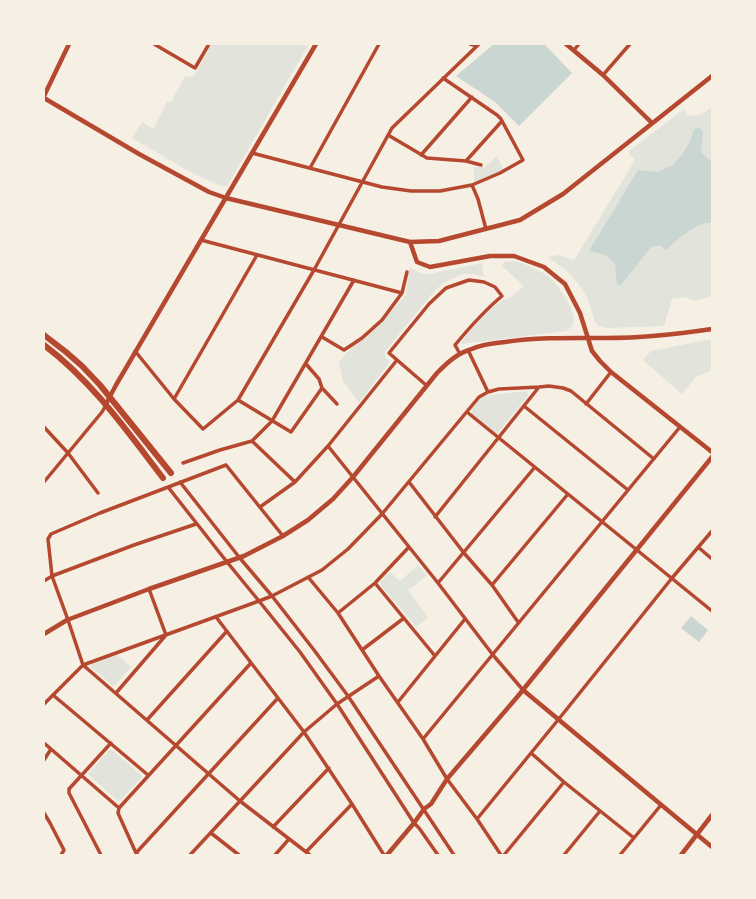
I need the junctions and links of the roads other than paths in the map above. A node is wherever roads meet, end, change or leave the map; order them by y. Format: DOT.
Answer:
graph roads {
  1 [pos="69,44"];
  2 [pos="154,44"];
  3 [pos="209,44"];
  4 [pos="316,44"];
  5 [pos="379,44"];
  6 [pos="470,44"];
  7 [pos="566,44"];
  8 [pos="579,44"];
  9 [pos="630,44"];
  10 [pos="478,45"];
  11 [pos="160,46"];
  12 [pos="574,50"];
  13 [pos="603,75"];
  14 [pos="712,76"];
  15 [pos="443,78"];
  16 [pos="44,97"];
  17 [pos="472,97"];
  18 [pos="502,121"];
  19 [pos="652,123"];
  20 [pos="388,135"];
  21 [pos="252,153"];
  22 [pos="421,155"];
  23 [pos="466,161"];
  24 [pos="481,165"];
  25 [pos="310,168"];
  26 [pos="362,182"];
  27 [pos="472,185"];
  28 [pos="226,198"];
  29 [pos="339,225"];
  30 [pos="486,229"];
  31 [pos="201,240"];
  32 [pos="410,242"];
  33 [pos="257,255"];
  34 [pos="314,270"];
  35 [pos="407,272"];
  36 [pos="354,280"];
  37 [pos="402,293"];
  38 [pos="712,329"];
  39 [pos="44,335"];
  40 [pos="322,337"];
  41 [pos="588,337"];
  42 [pos="44,345"];
  43 [pos="468,350"];
  44 [pos="135,351"];
  45 [pos="460,354"];
  46 [pos="397,360"];
  47 [pos="306,364"];
  48 [pos="611,372"];
  49 [pos="426,385"];
  50 [pos="539,387"];
  51 [pos="322,388"];
  52 [pos="488,392"];
  53 [pos="110,396"];
  54 [pos="174,399"];
  55 [pos="238,400"];
  56 [pos="106,404"];
  57 [pos="337,404"];
  58 [pos="586,404"];
  59 [pos="524,406"];
  60 [pos="467,412"];
  61 [pos="272,421"];
  62 [pos="44,427"];
  63 [pos="680,427"];
  64 [pos="499,438"];
  65 [pos="252,440"];
  66 [pos="328,446"];
  67 [pos="712,452"];
  68 [pos="68,453"];
  69 [pos="712,457"];
  70 [pos="654,459"];
  71 [pos="183,463"];
  72 [pos="535,467"];
  73 [pos="172,473"];
  74 [pos="353,477"];
  75 [pos="163,478"];
  76 [pos="44,482"];
  77 [pos="180,482"];
  78 [pos="295,482"];
  79 [pos="409,482"];
  80 [pos="168,488"];
  81 [pos="628,490"];
  82 [pos="98,493"];
  83 [pos="568,494"];
  84 [pos="260,507"];
  85 [pos="382,514"];
  86 [pos="435,517"];
  87 [pos="602,522"];
  88 [pos="196,524"];
  89 [pos="712,531"];
  90 [pos="283,536"];
  91 [pos="409,547"];
  92 [pos="698,547"];
  93 [pos="637,550"];
  94 [pos="464,553"];
  95 [pos="239,558"];
  96 [pos="712,559"];
  97 [pos="226,562"];
  98 [pos="52,576"];
  99 [pos="308,578"];
  100 [pos="672,578"];
  101 [pos="44,581"];
  102 [pos="375,583"];
  103 [pos="438,583"];
  104 [pos="492,585"];
  105 [pos="149,589"];
  106 [pos="272,596"];
  107 [pos="259,601"];
  108 [pos="712,611"];
  109 [pos="338,613"];
  110 [pos="216,617"];
  111 [pos="404,618"];
  112 [pos="466,619"];
  113 [pos="68,620"];
  114 [pos="518,622"];
  115 [pos="227,631"];
  116 [pos="44,634"];
  117 [pos="166,635"];
  118 [pos="362,650"];
  119 [pos="493,655"];
  120 [pos="434,656"];
  121 [pos="251,663"];
  122 [pos="83,665"];
  123 [pos="379,676"];
  124 [pos="523,690"];
  125 [pos="116,693"];
  126 [pos="53,695"];
  127 [pos="348,696"];
  128 [pos="278,698"];
  129 [pos="398,702"];
  130 [pos="44,704"];
  131 [pos="337,704"];
  132 [pos="147,720"];
  133 [pos="558,720"];
  134 [pos="304,732"];
  135 [pos="423,739"];
  136 [pos="44,743"];
  137 [pos="111,743"];
  138 [pos="176,745"];
  139 [pos="51,749"];
  140 [pos="531,753"];
  141 [pos="44,760"];
  142 [pos="328,768"];
  143 [pos="208,773"];
  144 [pos="81,775"];
  145 [pos="148,776"];
  146 [pos="448,779"];
  147 [pos="564,782"];
  148 [pos="240,801"];
  149 [pos="352,804"];
  150 [pos="661,805"];
  151 [pos="119,808"];
  152 [pos="424,809"];
  153 [pos="600,811"];
  154 [pos="44,813"];
  155 [pos="712,816"];
  156 [pos="477,819"];
  157 [pos="414,823"];
  158 [pos="273,827"];
  159 [pos="211,833"];
  160 [pos="697,835"];
  161 [pos="634,838"];
  162 [pos="289,839"];
  163 [pos="712,847"];
  164 [pos="137,854"];
  165 [pos="308,854"];
  166 [pos="61,855"];
  167 [pos="101,855"];
  168 [pos="190,855"];
  169 [pos="238,855"];
  170 [pos="275,855"];
  171 [pos="385,855"];
  172 [pos="438,855"];
  173 [pos="454,855"];
  174 [pos="503,855"];
  175 [pos="564,855"];
  176 [pos="620,855"];
  177 [pos="681,855"];
  1 -- 16 [label="street"];
  2 -- 11 [label="street"];
  3 -- 11 [label="street"];
  4 -- 21 [label="street"];
  5 -- 25 [label="street"];
  6 -- 10 [label="street"];
  7 -- 12 [label="street"];
  8 -- 12 [label="street"];
  9 -- 13 [label="street"];
  10 -- 15 [label="street"];
  12 -- 13 [label="street"];
  13 -- 19 [label="street"];
  14 -- 19 [label="street"];
  15 -- 17 [label="street"];
  15 -- 20 [label="street"];
  16 -- 28 [label="street"];
  17 -- 18 [label="street"];
  17 -- 22 [label="street"];
  18 -- 23 [label="street"];
  18 -- 27 [label="street"];
  19 -- 30 [label="street"];
  20 -- 22 [label="street"];
  20 -- 26 [label="street"];
  21 -- 25 [label="street"];
  21 -- 28 [label="street"];
  22 -- 23 [label="street"];
  23 -- 24 [label="street"];
  25 -- 26 [label="street"];
  26 -- 27 [label="street"];
  26 -- 29 [label="street"];
  27 -- 30 [label="street"];
  28 -- 29 [label="street"];
  28 -- 31 [label="street"];
  29 -- 32 [label="street"];
  29 -- 34 [label="street"];
  30 -- 32 [label="street"];
  31 -- 33 [label="street"];
  31 -- 44 [label="street"];
  32 -- 41 [label="street"];
  33 -- 34 [label="street"];
  33 -- 54 [label="street"];
  34 -- 36 [label="street"];
  34 -- 55 [label="street"];
  35 -- 37 [label="street"];
  36 -- 37 [label="street"];
  36 -- 40 [label="street"];
  37 -- 40 [label="street"];
  38 -- 41 [label="street"];
  39 -- 53 [label="main road"];
  40 -- 47 [label="street"];
  41 -- 43 [label="street"];
  41 -- 48 [label="street"];
  42 -- 56 [label="main road"];
  43 -- 45 [label="street"];
  43 -- 52 [label="street"];
  44 -- 53 [label="street"];
  44 -- 54 [label="street"];
  45 -- 46 [label="street"];
  45 -- 49 [label="street"];
  46 -- 49 [label="street"];
  46 -- 66 [label="street"];
  47 -- 51 [label="street"];
  47 -- 61 [label="street"];
  48 -- 58 [label="street"];
  48 -- 63 [label="street"];
  49 -- 74 [label="street"];
  50 -- 52 [label="street"];
  50 -- 58 [label="street"];
  50 -- 59 [label="street"];
  51 -- 57 [label="street"];
  51 -- 61 [label="street"];
  52 -- 60 [label="street"];
  53 -- 56 [label="street"];
  53 -- 73 [label="main road"];
  54 -- 55 [label="street"];
  55 -- 61 [label="street"];
  56 -- 68 [label="street"];
  56 -- 75 [label="main road"];
  58 -- 70 [label="street"];
  59 -- 64 [label="street"];
  59 -- 81 [label="street"];
  60 -- 64 [label="street"];
  60 -- 79 [label="street"];
  61 -- 65 [label="street"];
  62 -- 68 [label="street"];
  63 -- 67 [label="street"];
  63 -- 70 [label="street"];
  64 -- 72 [label="street"];
  64 -- 86 [label="street"];
  65 -- 71 [label="street"];
  65 -- 78 [label="street"];
  66 -- 74 [label="street"];
  66 -- 78 [label="street"];
  68 -- 76 [label="street"];
  68 -- 82 [label="street"];
  69 -- 93 [label="street"];
  70 -- 81 [label="street"];
  72 -- 83 [label="street"];
  72 -- 94 [label="street"];
  74 -- 85 [label="street"];
  74 -- 90 [label="street"];
  77 -- 80 [label="street"];
  77 -- 84 [label="street"];
  77 -- 95 [label="street"];
  78 -- 84 [label="street"];
  79 -- 85 [label="street"];
  79 -- 86 [label="street"];
  80 -- 88 [label="street"];
  80 -- 98 [label="street"];
  81 -- 87 [label="street"];
  83 -- 87 [label="street"];
  83 -- 104 [label="street"];
  84 -- 90 [label="street"];
  85 -- 91 [label="street"];
  85 -- 99 [label="street"];
  86 -- 94 [label="street"];
  87 -- 93 [label="street"];
  87 -- 114 [label="street"];
  88 -- 97 [label="street"];
  88 -- 98 [label="street"];
  89 -- 92 [label="street"];
  90 -- 95 [label="street"];
  91 -- 102 [label="street"];
  91 -- 103 [label="street"];
  92 -- 96 [label="street"];
  92 -- 100 [label="street"];
  93 -- 100 [label="street"];
  93 -- 124 [label="street"];
  94 -- 103 [label="street"];
  94 -- 104 [label="street"];
  95 -- 97 [label="street"];
  95 -- 106 [label="street"];
  97 -- 105 [label="street"];
  97 -- 107 [label="street"];
  98 -- 101 [label="street"];
  98 -- 113 [label="street"];
  99 -- 106 [label="street"];
  99 -- 109 [label="street"];
  100 -- 108 [label="street"];
  100 -- 133 [label="street"];
  102 -- 109 [label="street"];
  102 -- 111 [label="street"];
  103 -- 112 [label="street"];
  104 -- 114 [label="street"];
  105 -- 113 [label="street"];
  105 -- 117 [label="street"];
  106 -- 107 [label="street"];
  106 -- 127 [label="street"];
  107 -- 110 [label="street"];
  107 -- 131 [label="street"];
  109 -- 118 [label="street"];
  110 -- 115 [label="street"];
  110 -- 117 [label="street"];
  111 -- 118 [label="street"];
  111 -- 120 [label="street"];
  112 -- 119 [label="street"];
  112 -- 120 [label="street"];
  113 -- 116 [label="street"];
  113 -- 122 [label="street"];
  114 -- 119 [label="street"];
  115 -- 121 [label="street"];
  115 -- 132 [label="street"];
  117 -- 122 [label="street"];
  117 -- 125 [label="street"];
  118 -- 123 [label="street"];
  119 -- 124 [label="street"];
  119 -- 135 [label="street"];
  120 -- 129 [label="street"];
  121 -- 128 [label="street"];
  121 -- 138 [label="street"];
  122 -- 125 [label="street"];
  122 -- 126 [label="street"];
  123 -- 127 [label="street"];
  123 -- 129 [label="street"];
  124 -- 133 [label="street"];
  124 -- 146 [label="street"];
  125 -- 132 [label="street"];
  126 -- 130 [label="street"];
  126 -- 137 [label="street"];
  127 -- 131 [label="street"];
  127 -- 152 [label="street"];
  128 -- 134 [label="street"];
  128 -- 143 [label="street"];
  129 -- 135 [label="street"];
  131 -- 134 [label="street"];
  131 -- 157 [label="street"];
  132 -- 138 [label="street"];
  133 -- 140 [label="street"];
  133 -- 150 [label="street"];
  134 -- 142 [label="street"];
  134 -- 148 [label="street"];
  135 -- 146 [label="street"];
  136 -- 139 [label="street"];
  137 -- 144 [label="street"];
  137 -- 145 [label="street"];
  138 -- 143 [label="street"];
  138 -- 145 [label="street"];
  139 -- 141 [label="street"];
  139 -- 144 [label="street"];
  140 -- 147 [label="street"];
  140 -- 156 [label="street"];
  142 -- 149 [label="street"];
  142 -- 158 [label="street"];
  143 -- 148 [label="street"];
  143 -- 164 [label="street"];
  144 -- 151 [label="street"];
  144 -- 167 [label="street"];
  145 -- 151 [label="street"];
  146 -- 152 [label="street"];
  146 -- 156 [label="street"];
  147 -- 153 [label="street"];
  147 -- 174 [label="street"];
  148 -- 158 [label="street"];
  148 -- 159 [label="street"];
  149 -- 165 [label="street"];
  149 -- 171 [label="street"];
  150 -- 160 [label="street"];
  150 -- 161 [label="street"];
  151 -- 164 [label="street"];
  152 -- 157 [label="street"];
  152 -- 173 [label="street"];
  153 -- 161 [label="street"];
  153 -- 175 [label="street"];
  154 -- 166 [label="street"];
  155 -- 160 [label="street"];
  156 -- 174 [label="street"];
  157 -- 171 [label="street"];
  157 -- 172 [label="street"];
  158 -- 162 [label="street"];
  159 -- 168 [label="street"];
  159 -- 169 [label="street"];
  160 -- 163 [label="street"];
  160 -- 177 [label="street"];
  161 -- 176 [label="street"];
  162 -- 165 [label="street"];
  162 -- 170 [label="street"];
}
